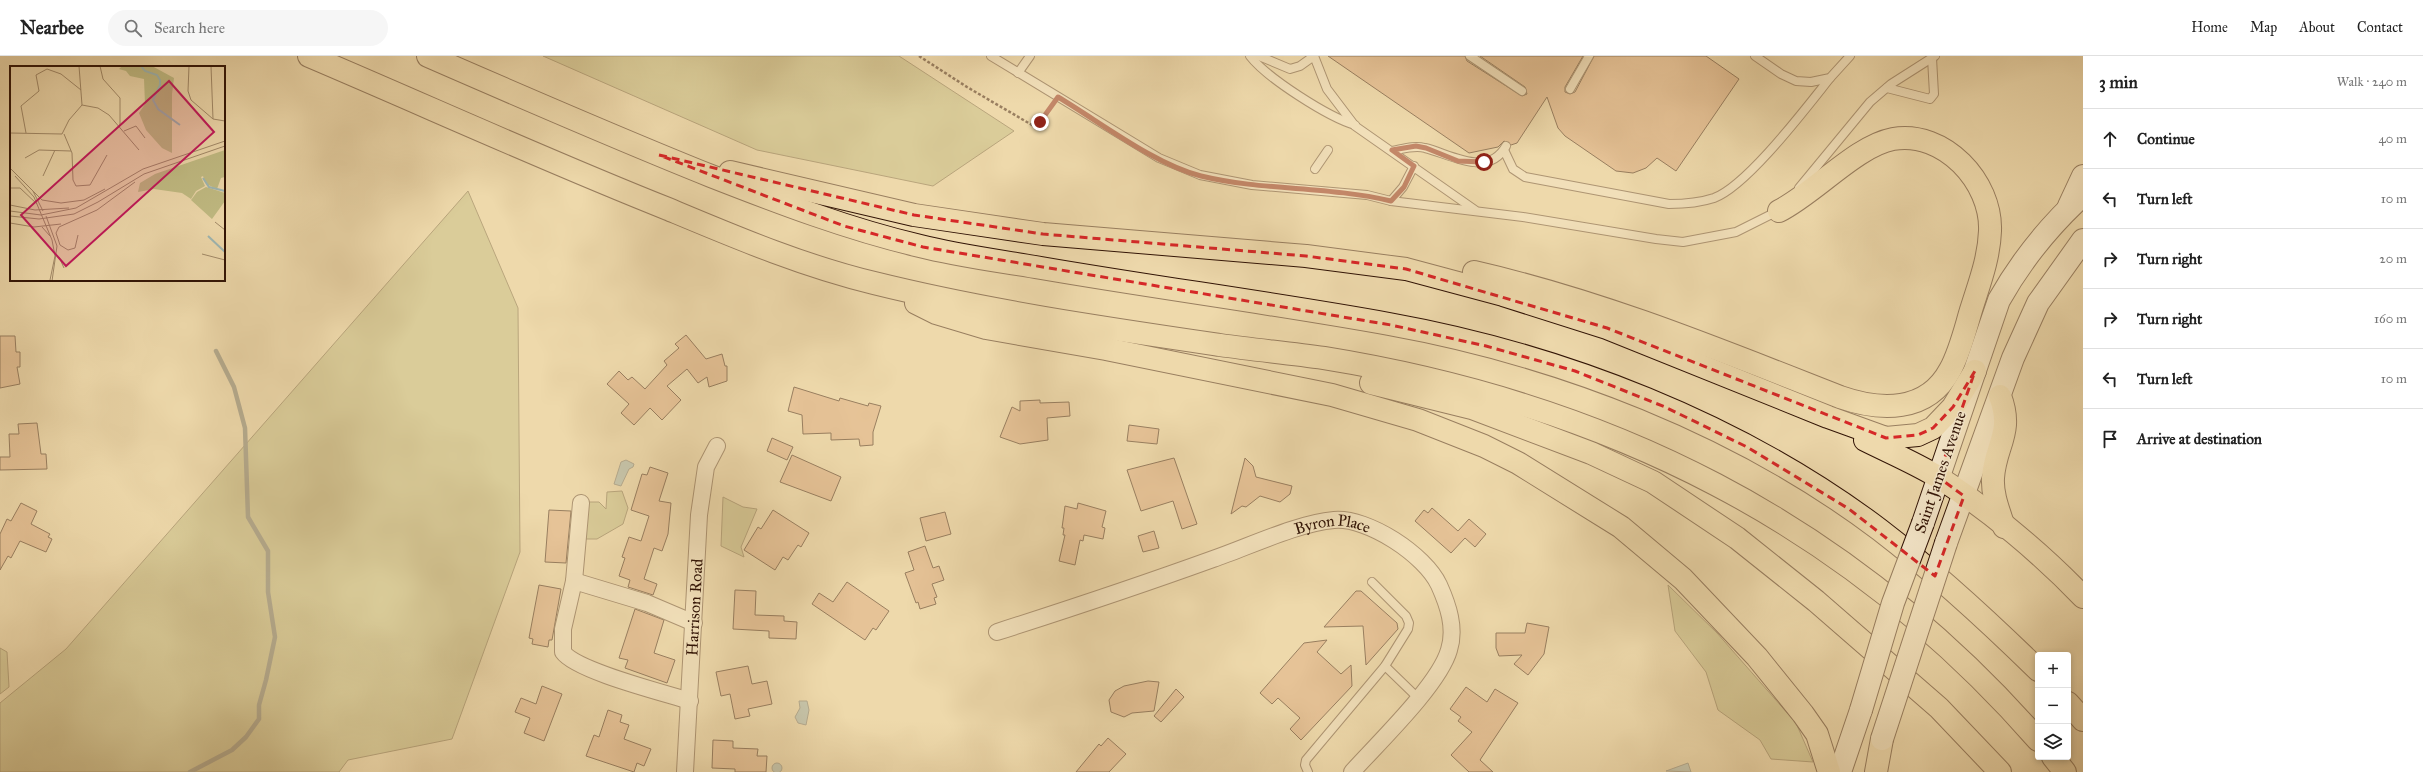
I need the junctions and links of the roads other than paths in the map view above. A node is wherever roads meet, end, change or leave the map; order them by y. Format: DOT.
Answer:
graph roads {
  1 [pos="309,56"];
  2 [pos="991,56"];
  3 [pos="1030,56"];
  4 [pos="1250,56"];
  5 [pos="1260,56"];
  6 [pos="1314,56"];
  7 [pos="1470,56"];
  8 [pos="1589,56"];
  9 [pos="1755,56"];
  10 [pos="1850,56"];
  11 [pos="1934,57"];
  12 [pos="432,58"];
  13 [pos="1018,73"];
  14 [pos="1830,78"];
  15 [pos="1570,88"];
  16 [pos="1887,88"];
  17 [pos="1522,91"];
  18 [pos="1355,126"];
  19 [pos="1328,150"];
  20 [pos="1392,150"];
  21 [pos="659,155"];
  22 [pos="1414,166"];
  23 [pos="1315,169"];
  24 [pos="2083,176"];
  25 [pos="1391,201"];
  26 [pos="2075,202"];
  27 [pos="1476,211"];
  28 [pos="1779,211"];
  29 [pos="2083,240"];
  30 [pos="1406,269"];
  31 [pos="868,282"];
  32 [pos="1223,345"];
  33 [pos="1975,370"];
  34 [pos="2000,396"];
  35 [pos="1828,417"];
  36 [pos="717,446"];
  37 [pos="1938,477"];
  38 [pos="1964,496"];
  39 [pos="580,503"];
  40 [pos="2004,527"];
  41 [pos="574,581"];
  42 [pos="1372,582"];
  43 [pos="2083,597"];
  44 [pos="694,623"];
  45 [pos="997,632"];
  46 [pos="1384,666"];
  47 [pos="2035,667"];
  48 [pos="1418,698"];
  49 [pos="690,701"];
  50 [pos="2071,706"];
  51 [pos="2083,720"];
  52 [pos="2035,737"];
  53 [pos="1882,739"];
  54 [pos="2055,760"];
  55 [pos="686,772"];
  56 [pos="1308,772"];
  57 [pos="1352,772"];
  58 [pos="1829,772"];
  59 [pos="1840,772"];
  60 [pos="1871,772"];
  61 [pos="1876,772"];
  62 [pos="2000,772"];
  63 [pos="2065,772"];
  1 -- 31 [label="highway"];
  2 -- 13 [label="lane"];
  3 -- 13 [label="lane"];
  4 -- 18 [label="lane"];
  5 -- 6 [label="lane"];
  6 -- 18 [label="lane"];
  7 -- 17 [label="lane"];
  8 -- 15 [label="lane"];
  9 -- 14 [label="lane"];
  10 -- 14 [label="lane"];
  11 -- 16 [label="lane"];
  11 -- 16 [label="lane"];
  12 -- 21 [label="highway"];
  13 -- 25 [label="lane"];
  14 -- 20 [label="lane"];
  16 -- 28 [label="lane"];
  18 -- 20 [label="lane"];
  19 -- 23 [label="lane"];
  20 -- 22 [label="lane"];
  21 -- 30 [label="highway"];
  21 -- 47 [label="highway"];
  22 -- 25 [label="lane"];
  22 -- 27 [label="lane"];
  24 -- 26 [label="main road, Saint James Avenue"];
  25 -- 27 [label="lane"];
  26 -- 33 [label="main road, Saint James Avenue"];
  27 -- 28 [label="lane"];
  28 -- 30 [label="highway"];
  29 -- 34 [label="main road, Saint James Avenue"];
  30 -- 35 [label="highway"];
  31 -- 32 [label="highway"];
  31 -- 58 [label="highway"];
  32 -- 52 [label="highway"];
  32 -- 62 [label="highway"];
  33 -- 35 [label="highway"];
  33 -- 37 [label="main road, Saint James Avenue"];
  34 -- 38 [label="main road, Saint James Avenue"];
  34 -- 40 [label="highway"];
  35 -- 37 [label="highway"];
  36 -- 44 [label="street, Harrison Road"];
  37 -- 38 [label="highway"];
  37 -- 59 [label="main road, Saint James Avenue, bridge"];
  38 -- 40 [label="highway"];
  38 -- 53 [label="main road, Saint James Avenue, bridge"];
  39 -- 41 [label="street"];
  40 -- 43 [label="highway"];
  41 -- 44 [label="street"];
  41 -- 49 [label="street"];
  42 -- 46 [label="lane"];
  44 -- 49 [label="street, Harrison Road"];
  45 -- 48 [label="street, Byron Place"];
  46 -- 48 [label="lane"];
  46 -- 56 [label="lane"];
  48 -- 57 [label="street, Byron Place"];
  49 -- 55 [label="street, Harrison Road"];
  50 -- 51 [label="highway"];
  53 -- 60 [label="main road, Saint James Avenue"];
  53 -- 61 [label="highway"];
  54 -- 63 [label="highway"];
}
